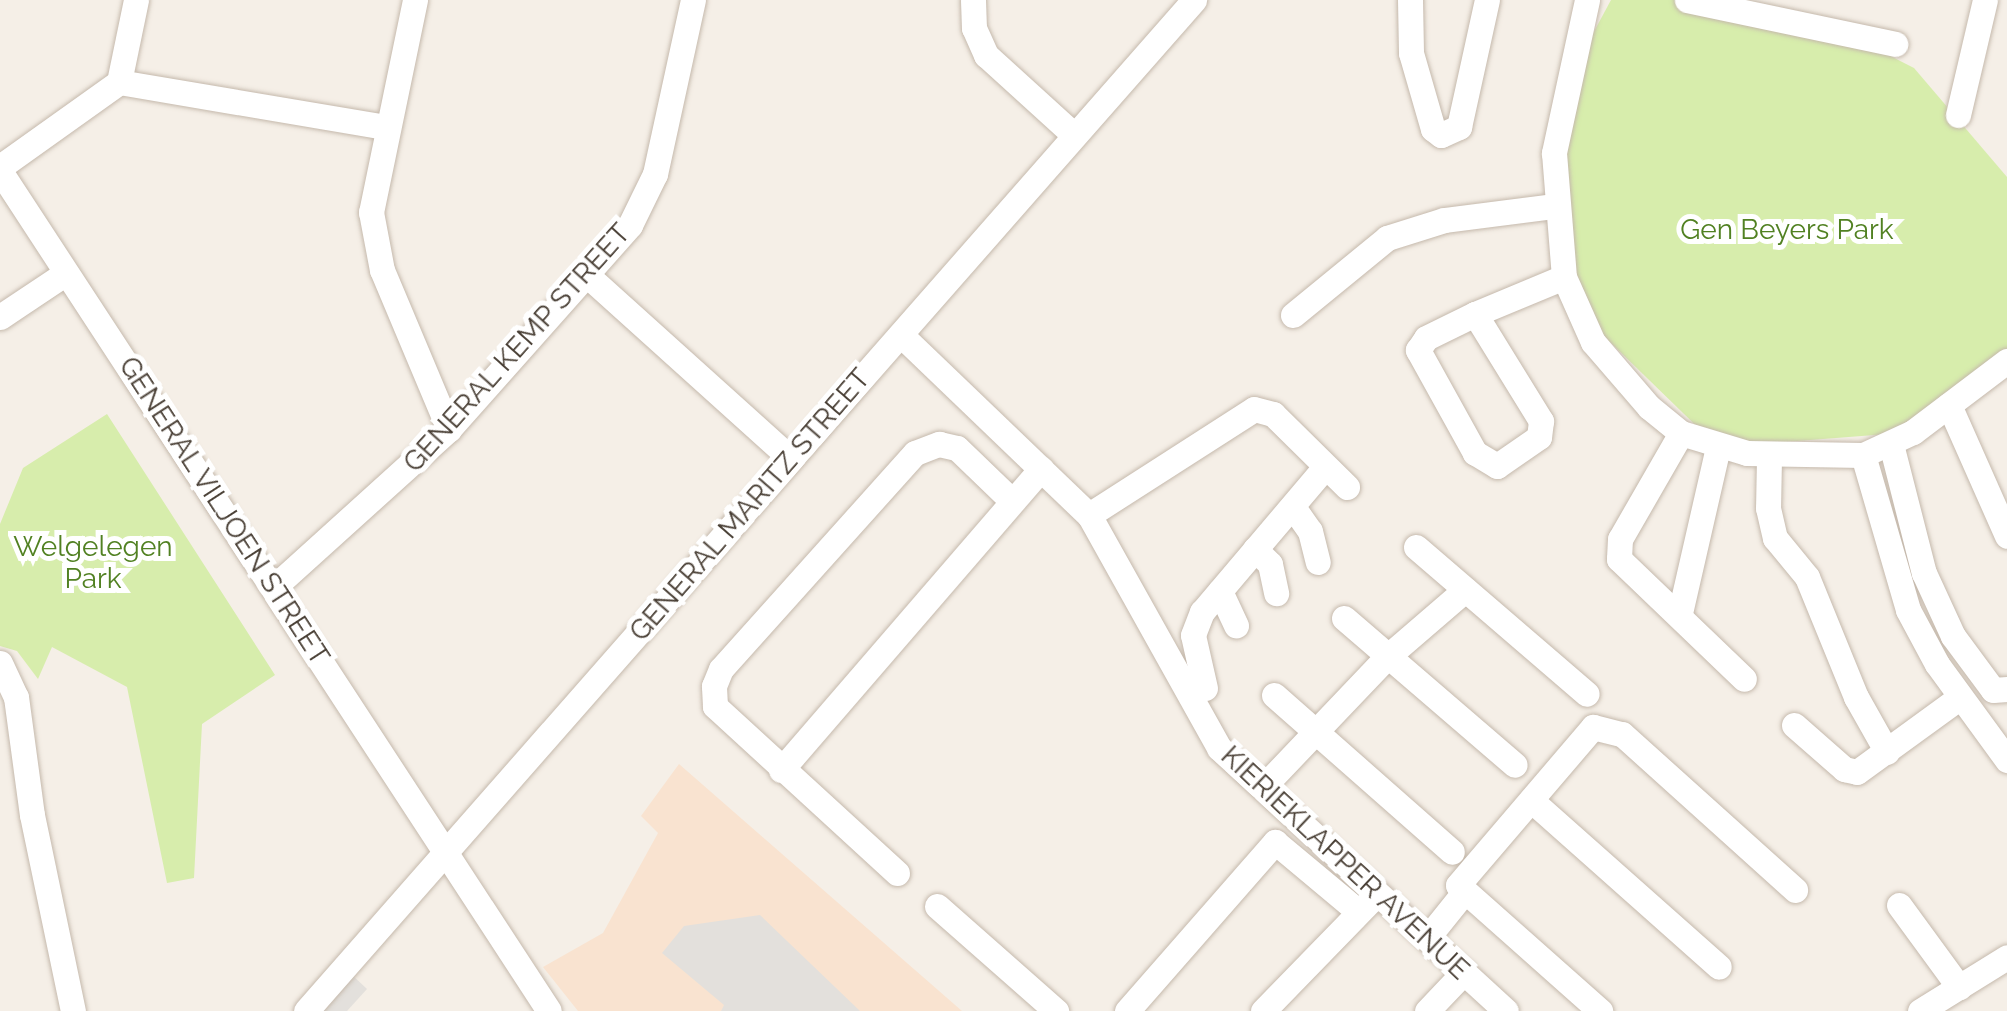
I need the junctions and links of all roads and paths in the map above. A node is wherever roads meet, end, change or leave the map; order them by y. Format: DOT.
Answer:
graph roads {
  1 [pos="136,0"];
  2 [pos="416,0"];
  3 [pos="693,0"];
  4 [pos="973,0"];
  5 [pos="1194,0"];
  6 [pos="1410,0"];
  7 [pos="1487,0"];
  8 [pos="1586,0"];
  9 [pos="1686,0"];
  10 [pos="1985,0"];
  11 [pos="1895,44"];
  12 [pos="119,82"];
  13 [pos="1958,115"];
  14 [pos="386,128"];
  15 [pos="1074,136"];
  16 [pos="0,169"];
  17 [pos="1554,206"];
  18 [pos="66,272"];
  19 [pos="588,276"];
  20 [pos="1564,277"];
  21 [pos="1293,314"];
  22 [pos="1475,314"];
  23 [pos="0,317"];
  24 [pos="901,335"];
  25 [pos="2007,361"];
  26 [pos="1948,406"];
  27 [pos="449,429"];
  28 [pos="1682,433"];
  29 [pos="1891,444"];
  30 [pos="1718,446"];
  31 [pos="1862,456"];
  32 [pos="1769,458"];
  33 [pos="790,459"];
  34 [pos="1325,467"];
  35 [pos="1041,470"];
  36 [pos="1347,487"];
  37 [pos="1012,501"];
  38 [pos="1293,507"];
  39 [pos="1089,515"];
  40 [pos="2007,536"];
  41 [pos="1416,546"];
  42 [pos="1256,549"];
  43 [pos="1318,562"];
  44 [pos="273,588"];
  45 [pos="1464,590"];
  46 [pos="1220,591"];
  47 [pos="1276,593"];
  48 [pos="1680,613"];
  49 [pos="1344,618"];
  50 [pos="1236,625"];
  51 [pos="1387,657"];
  52 [pos="0,663"];
  53 [pos="1744,678"];
  54 [pos="1205,688"];
  55 [pos="2007,689"];
  56 [pos="1587,694"];
  57 [pos="1274,695"];
  58 [pos="1960,698"];
  59 [pos="1794,725"];
  60 [pos="1317,728"];
  61 [pos="1887,752"];
  62 [pos="2007,760"];
  63 [pos="1515,766"];
  64 [pos="781,770"];
  65 [pos="1264,788"];
  66 [pos="1532,800"];
  67 [pos="447,852"];
  68 [pos="1452,852"];
  69 [pos="897,872"];
  70 [pos="1465,890"];
  71 [pos="1794,890"];
  72 [pos="1380,891"];
  73 [pos="1899,905"];
  74 [pos="937,906"];
  75 [pos="1359,912"];
  76 [pos="1428,937"];
  77 [pos="2007,957"];
  78 [pos="1719,967"];
  79 [pos="1464,972"];
  80 [pos="1959,987"];
  81 [pos="1926,1010"];
  82 [pos="73,1011"];
  83 [pos="306,1011"];
  84 [pos="550,1011"];
  85 [pos="1056,1011"];
  86 [pos="1127,1011"];
  87 [pos="1263,1011"];
  88 [pos="1427,1011"];
  89 [pos="1506,1011"];
  90 [pos="1600,1011"];
  1 -- 12 [label="street"];
  2 -- 14 [label="street"];
  3 -- 19 [label="street, GENERAL KEMP STREET"];
  4 -- 15 [label="street"];
  5 -- 15 [label="street, GENERAL MARITZ STREET"];
  6 -- 7 [label="street"];
  8 -- 17 [label="street"];
  9 -- 11 [label="street"];
  10 -- 13 [label="street"];
  12 -- 14 [label="street"];
  12 -- 16 [label="street"];
  14 -- 27 [label="street"];
  15 -- 24 [label="street, GENERAL MARITZ STREET"];
  16 -- 18 [label="street, GENERAL VILJOEN STREET"];
  17 -- 20 [label="street"];
  17 -- 21 [label="street"];
  18 -- 23 [label="street"];
  18 -- 44 [label="street, GENERAL VILJOEN STREET"];
  19 -- 27 [label="street, GENERAL KEMP STREET"];
  19 -- 33 [label="street"];
  20 -- 22 [label="street"];
  20 -- 28 [label="street"];
  22 -- 22 [label="street"];
  24 -- 33 [label="street, GENERAL MARITZ STREET"];
  24 -- 35 [label="street, KIERIEKLAPPER AVENUE"];
  25 -- 26 [label="street"];
  26 -- 29 [label="street"];
  26 -- 40 [label="street"];
  27 -- 44 [label="street, GENERAL KEMP STREET"];
  28 -- 30 [label="street"];
  28 -- 48 [label="street"];
  29 -- 31 [label="street"];
  29 -- 55 [label="street"];
  30 -- 32 [label="street"];
  30 -- 48 [label="street"];
  31 -- 32 [label="street"];
  31 -- 58 [label="street"];
  32 -- 61 [label="street"];
  33 -- 67 [label="street, GENERAL MARITZ STREET"];
  34 -- 36 [label="street"];
  34 -- 38 [label="street"];
  34 -- 39 [label="street"];
  35 -- 37 [label="street"];
  35 -- 39 [label="street, KIERIEKLAPPER AVENUE"];
  37 -- 64 [label="street"];
  37 -- 64 [label="street"];
  38 -- 42 [label="street"];
  38 -- 43 [label="street"];
  39 -- 65 [label="street, KIERIEKLAPPER AVENUE"];
  41 -- 45 [label="street"];
  42 -- 46 [label="street"];
  42 -- 47 [label="street"];
  44 -- 67 [label="street, GENERAL VILJOEN STREET"];
  45 -- 51 [label="street"];
  45 -- 56 [label="street"];
  46 -- 50 [label="street"];
  46 -- 54 [label="street"];
  48 -- 53 [label="street"];
  49 -- 51 [label="street"];
  51 -- 60 [label="street"];
  51 -- 63 [label="street"];
  52 -- 82 [label="street"];
  57 -- 60 [label="street"];
  58 -- 61 [label="street"];
  58 -- 62 [label="street"];
  59 -- 61 [label="street"];
  60 -- 65 [label="street"];
  60 -- 68 [label="street"];
  64 -- 69 [label="street"];
  65 -- 72 [label="street, KIERIEKLAPPER AVENUE"];
  66 -- 70 [label="street"];
  66 -- 71 [label="street"];
  66 -- 78 [label="street"];
  67 -- 83 [label="street, GENERAL MARITZ STREET"];
  67 -- 84 [label="street, GENERAL VILJOEN STREET"];
  70 -- 76 [label="street"];
  70 -- 90 [label="street"];
  72 -- 75 [label="street"];
  72 -- 76 [label="street, KIERIEKLAPPER AVENUE"];
  73 -- 80 [label="street"];
  74 -- 85 [label="street"];
  75 -- 86 [label="street"];
  75 -- 87 [label="street"];
  76 -- 79 [label="street, KIERIEKLAPPER AVENUE"];
  77 -- 80 [label="street"];
  79 -- 88 [label="street"];
  79 -- 89 [label="street, KIERIEKLAPPER AVENUE"];
  80 -- 81 [label="street"];
}
